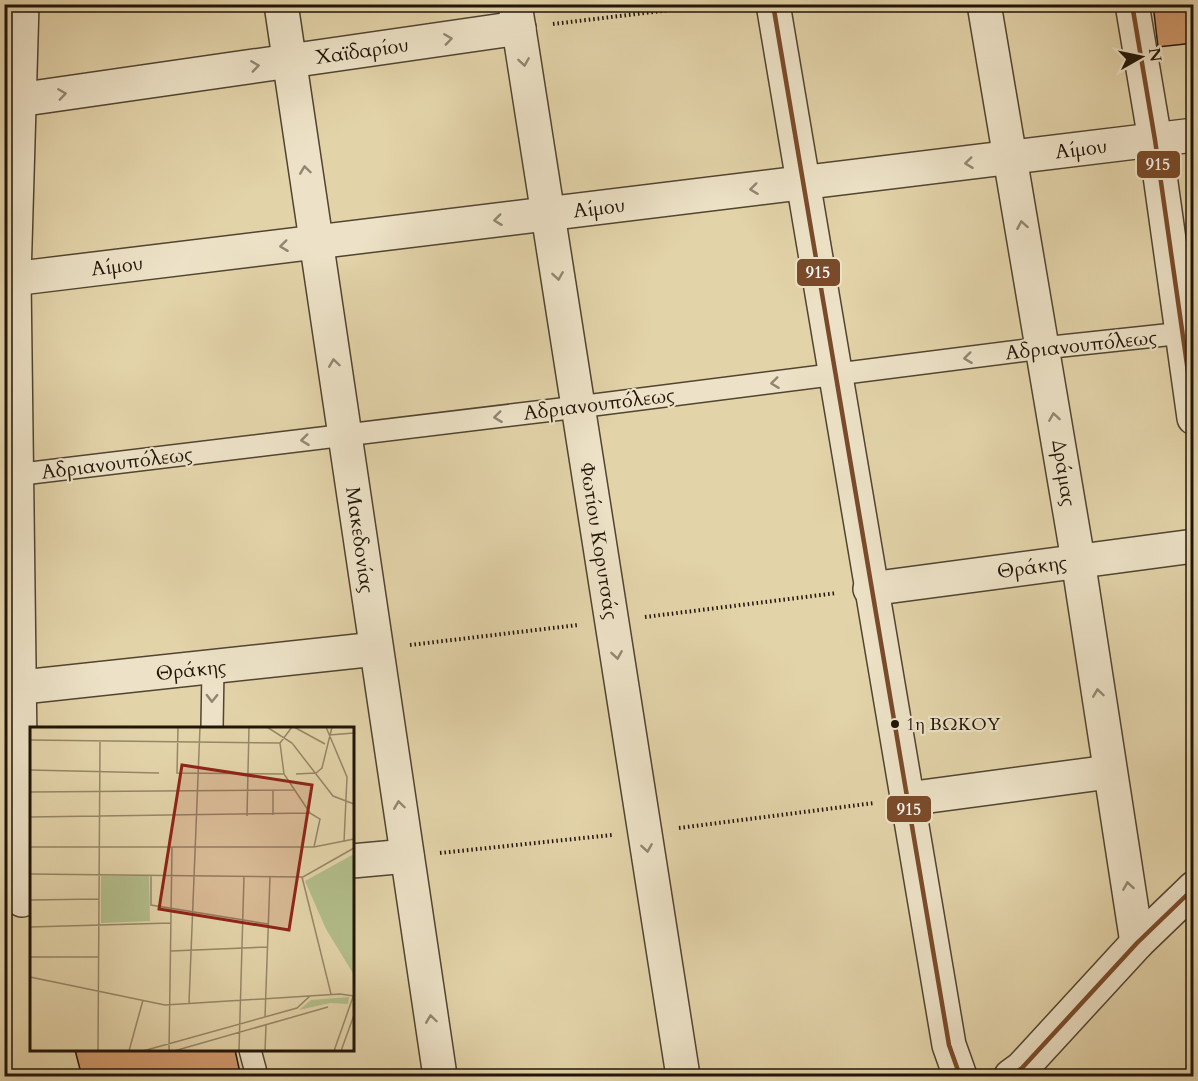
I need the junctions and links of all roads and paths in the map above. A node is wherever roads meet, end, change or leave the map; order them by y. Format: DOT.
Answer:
graph roads {
  1 [pos="22,4"];
  2 [pos="281,4"];
  3 [pos="720,4"];
  4 [pos="773,4"];
  5 [pos="984,4"];
  6 [pos="1132,4"];
  7 [pos="517,16"];
  8 [pos="289,62"];
  9 [pos="11,101"];
  10 [pos="1194,135"];
  11 [pos="1155,140"];
  12 [pos="1011,157"];
  13 [pos="803,183"];
  14 [pos="548,214"];
  15 [pos="316,242"];
  16 [pos="9,279"];
  17 [pos="1188,333"];
  18 [pos="1043,348"];
  19 [pos="835,375"];
  20 [pos="578,407"];
  21 [pos="1194,418"];
  22 [pos="345,435"];
  23 [pos="10,475"];
  24 [pos="1194,546"];
  25 [pos="1078,560"];
  26 [pos="870,589"];
  27 [pos="376,649"];
  28 [pos="213,668"];
  29 [pos="12,688"];
  30 [pos="212,727"];
  31 [pos="1109,772"];
  32 [pos="907,799"];
  33 [pos="407,856"];
  34 [pos="354,861"];
  35 [pos="1194,888"];
  36 [pos="19,900"];
  37 [pos="1137,943"];
  38 [pos="250,1051"];
  39 [pos="256,1077"];
  40 [pos="440,1077"];
  41 [pos="683,1077"];
  42 [pos="960,1077"];
  43 [pos="1011,1077"];
  1 -- 9 [label="street"];
  2 -- 8 [label="street, Μακεδονίας"];
  3 -- 7 [label="path"];
  4 -- 13 [label="street"];
  5 -- 12 [label="street, Δράμας"];
  6 -- 11 [label="street"];
  8 -- 7 [label="street, Χαϊδαρίου, one-way"];
  7 -- 14 [label="street, Φωτίου Κορυτσάς, one-way"];
  9 -- 8 [label="street, Χαϊδαρίου, one-way"];
  15 -- 8 [label="street, Μακεδονίας, one-way"];
  9 -- 16 [label="street"];
  10 -- 11 [label="street, Αίμου"];
  11 -- 12 [label="street, Αίμου"];
  11 -- 17 [label="street"];
  12 -- 13 [label="street, Αίμου, one-way"];
  18 -- 12 [label="street, Δράμας, one-way"];
  13 -- 14 [label="street, Αίμου, one-way"];
  13 -- 19 [label="street"];
  14 -- 15 [label="street, Αίμου, one-way"];
  14 -- 20 [label="street, Φωτίου Κορυτσάς, one-way"];
  15 -- 16 [label="street, Αίμου, one-way"];
  22 -- 15 [label="street, Μακεδονίας, one-way"];
  16 -- 23 [label="street"];
  17 -- 18 [label="lane, Αδριανουπόλεως"];
  17 -- 21 [label="street"];
  18 -- 19 [label="lane, Αδριανουπόλεως, one-way"];
  25 -- 18 [label="street, Δράμας, one-way"];
  19 -- 20 [label="lane, Αδριανουπόλεως, one-way"];
  19 -- 26 [label="street"];
  20 -- 22 [label="lane, Αδριανουπόλεως, one-way"];
  20 -- 41 [label="street, Φωτίου Κορυτσάς, one-way"];
  22 -- 23 [label="lane, Αδριανουπόλεως, one-way"];
  22 -- 27 [label="street, Μακεδονίας"];
  23 -- 29 [label="street"];
  24 -- 25 [label="street, Θράκης"];
  25 -- 26 [label="street, Θράκης"];
  31 -- 25 [label="street, Δράμας, one-way"];
  26 -- 32 [label="street"];
  27 -- 28 [label="street, Θράκης"];
  33 -- 27 [label="street, Μακεδονίας, one-way"];
  28 -- 29 [label="street, Θράκης"];
  28 -- 30 [label="lane, one-way"];
  29 -- 36 [label="street"];
  31 -- 32 [label="street"];
  37 -- 31 [label="street, Δράμας, one-way"];
  32 -- 42 [label="street"];
  33 -- 34 [label="street"];
  40 -- 33 [label="street, Μακεδονίας, one-way"];
  35 -- 37 [label="street"];
  37 -- 43 [label="street"];
  38 -- 39 [label="lane"];
}
